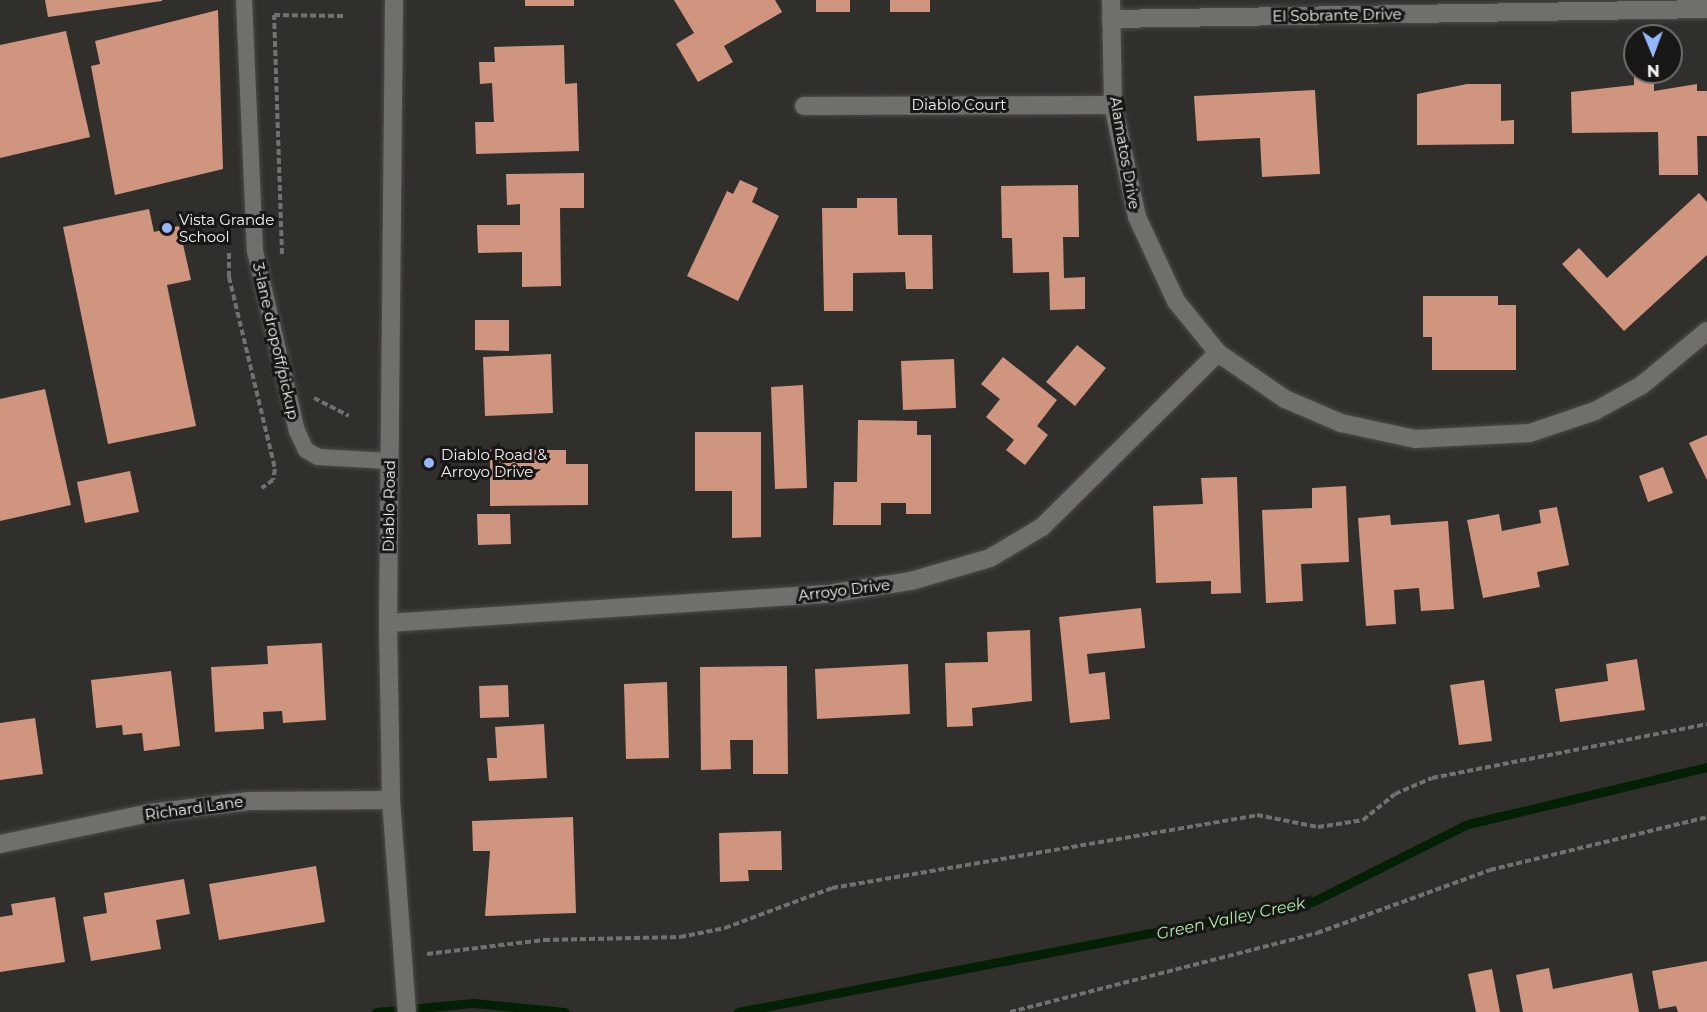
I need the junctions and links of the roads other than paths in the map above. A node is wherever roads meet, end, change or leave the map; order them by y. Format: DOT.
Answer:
graph roads {
  1 [pos="244,0"];
  2 [pos="394,0"];
  3 [pos="1111,0"];
  4 [pos="1707,9"];
  5 [pos="1112,19"];
  6 [pos="1113,105"];
  7 [pos="804,106"];
  8 [pos="1707,331"];
  9 [pos="1218,353"];
  10 [pos="389,461"];
  11 [pos="388,623"];
  12 [pos="391,800"];
  13 [pos="0,844"];
  14 [pos="407,1012"];
  1 -- 10 [label="lane, 3-lane dropoff/pickup"];
  2 -- 10 [label="street, Diablo Road"];
  3 -- 5 [label="street, Alamatos Drive"];
  4 -- 5 [label="street, El Sobrante Drive"];
  5 -- 6 [label="street, Alamatos Drive"];
  6 -- 7 [label="street, Diablo Court"];
  6 -- 9 [label="street, Alamatos Drive"];
  8 -- 9 [label="street, Alamatos Drive"];
  9 -- 11 [label="street, Arroyo Drive"];
  10 -- 11 [label="street, Diablo Road"];
  11 -- 12 [label="street, Diablo Road"];
  12 -- 13 [label="street, Richard Lane"];
  12 -- 14 [label="street, Diablo Road"];
}
